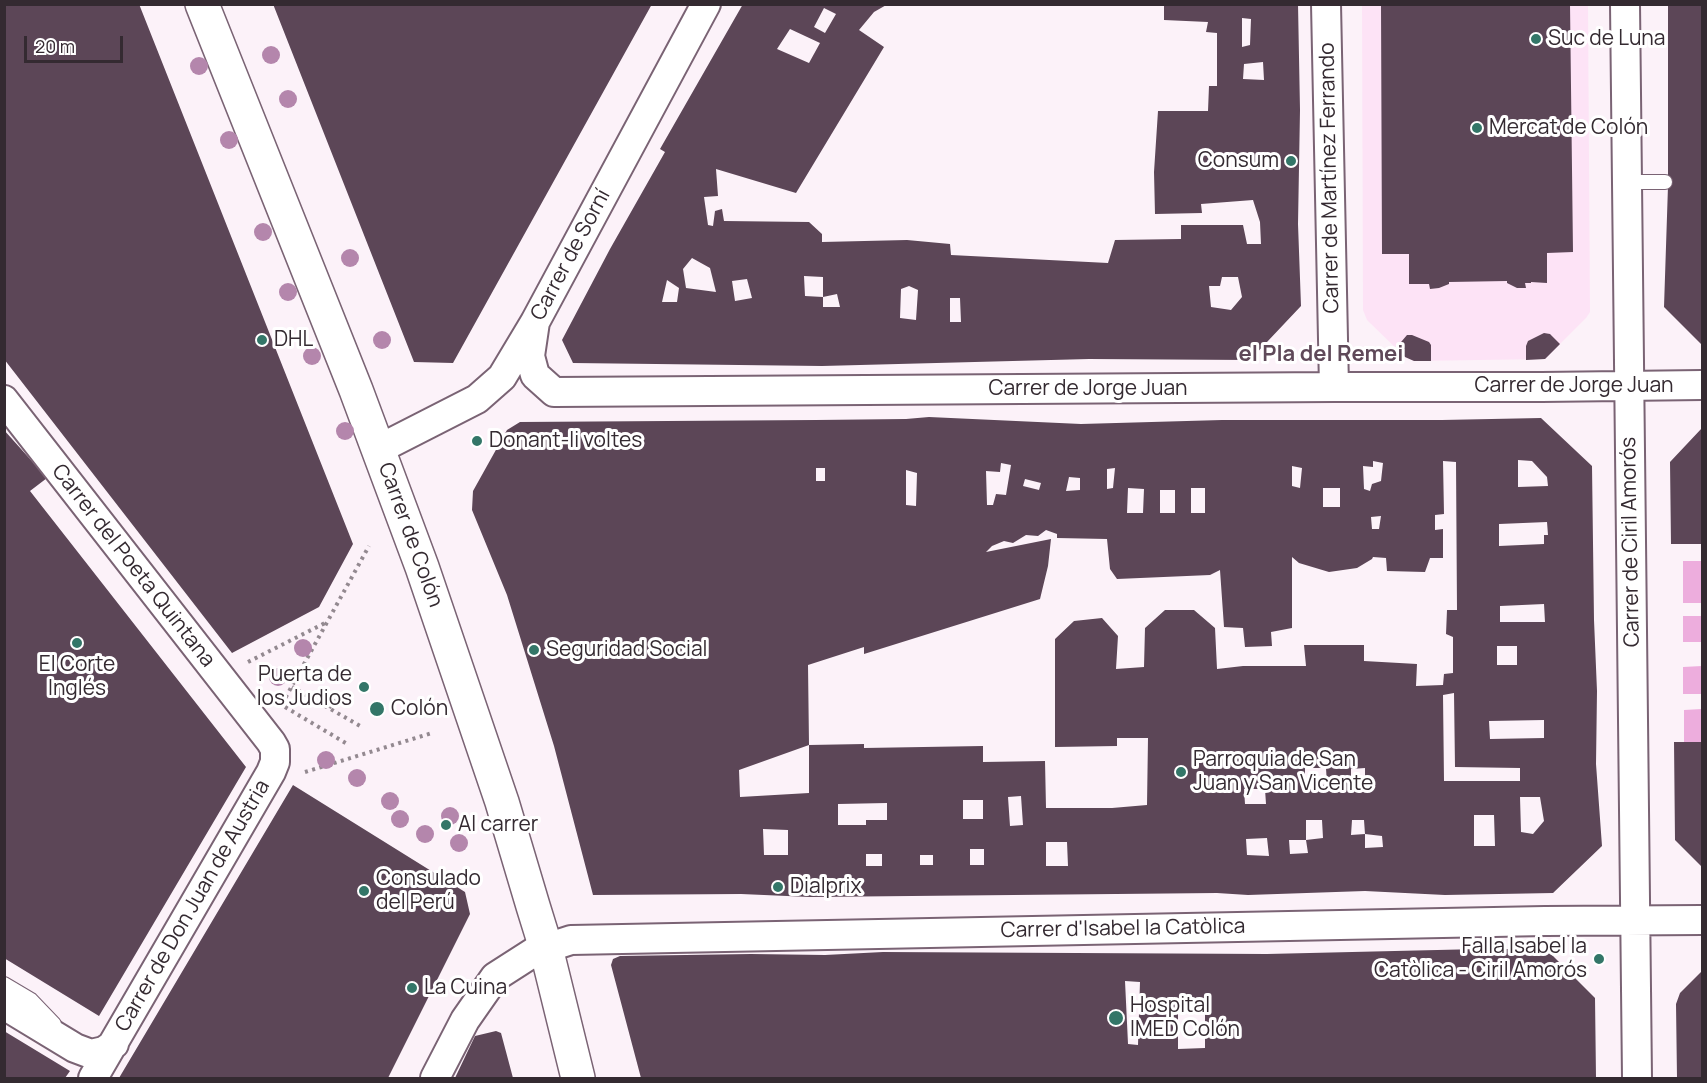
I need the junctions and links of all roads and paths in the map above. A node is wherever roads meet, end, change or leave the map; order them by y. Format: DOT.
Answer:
graph roads {
  1 [pos="202,4"];
  2 [pos="706,4"];
  3 [pos="1326,4"];
  4 [pos="1625,4"];
  5 [pos="1627,182"];
  6 [pos="1665,182"];
  7 [pos="536,322"];
  8 [pos="1702,385"];
  9 [pos="1629,386"];
  10 [pos="1334,387"];
  11 [pos="4,400"];
  12 [pos="379,448"];
  13 [pos="369,546"];
  14 [pos="328,622"];
  15 [pos="244,664"];
  16 [pos="292,687"];
  17 [pos="338,694"];
  18 [pos="282,705"];
  19 [pos="329,708"];
  20 [pos="271,721"];
  21 [pos="360,726"];
  22 [pos="432,733"];
  23 [pos="349,745"];
  24 [pos="305,772"];
  25 [pos="1635,920"];
  26 [pos="1702,920"];
  27 [pos="546,948"];
  28 [pos="4,984"];
  29 [pos="4,1005"];
  30 [pos="114,1044"];
  31 [pos="75,1048"];
  32 [pos="93,1078"];
  33 [pos="435,1078"];
  34 [pos="578,1078"];
  35 [pos="1637,1078"];
  1 -- 12 [label="main road, Carrer de Colón"];
  2 -- 7 [label="street, Carrer de Sorní"];
  3 -- 10 [label="street, Carrer de Martínez Ferrando"];
  4 -- 5 [label="street, Carrer de Ciril Amorós"];
  5 -- 6 [label="lane"];
  5 -- 9 [label="street, Carrer de Ciril Amorós"];
  7 -- 10 [label="street, Carrer de Jorge Juan"];
  7 -- 12 [label="street, Carrer de Sorní"];
  8 -- 9 [label="street, Carrer de Jorge Juan"];
  9 -- 10 [label="street, Carrer de Jorge Juan"];
  9 -- 25 [label="street, Carrer de Ciril Amorós"];
  11 -- 20 [label="street, Carrer del Poeta Quintana"];
  12 -- 27 [label="main road, Carrer de Colón"];
  13 -- 14 [label="path"];
  14 -- 15 [label="path"];
  14 -- 16 [label="path"];
  16 -- 18 [label="path"];
  16 -- 19 [label="path"];
  17 -- 19 [label="path"];
  18 -- 20 [label="path"];
  18 -- 23 [label="path"];
  19 -- 21 [label="path"];
  20 -- 30 [label="street, Carrer de Don Juan de Austria"];
  22 -- 24 [label="path"];
  25 -- 26 [label="street, Carrer d'Isabel la Catòlica"];
  25 -- 27 [label="street, Carrer d'Isabel la Catòlica"];
  25 -- 35 [label="street, Carrer de Ciril Amorós"];
  27 -- 33 [label="street, Carrer d'Isabel la Catòlica"];
  27 -- 34 [label="main road, Carrer de Colón"];
  28 -- 31 [label="lane"];
  29 -- 31 [label="street"];
  30 -- 31 [label="street"];
  30 -- 32 [label="street, Carrer de Don Juan de Austria"];
}
